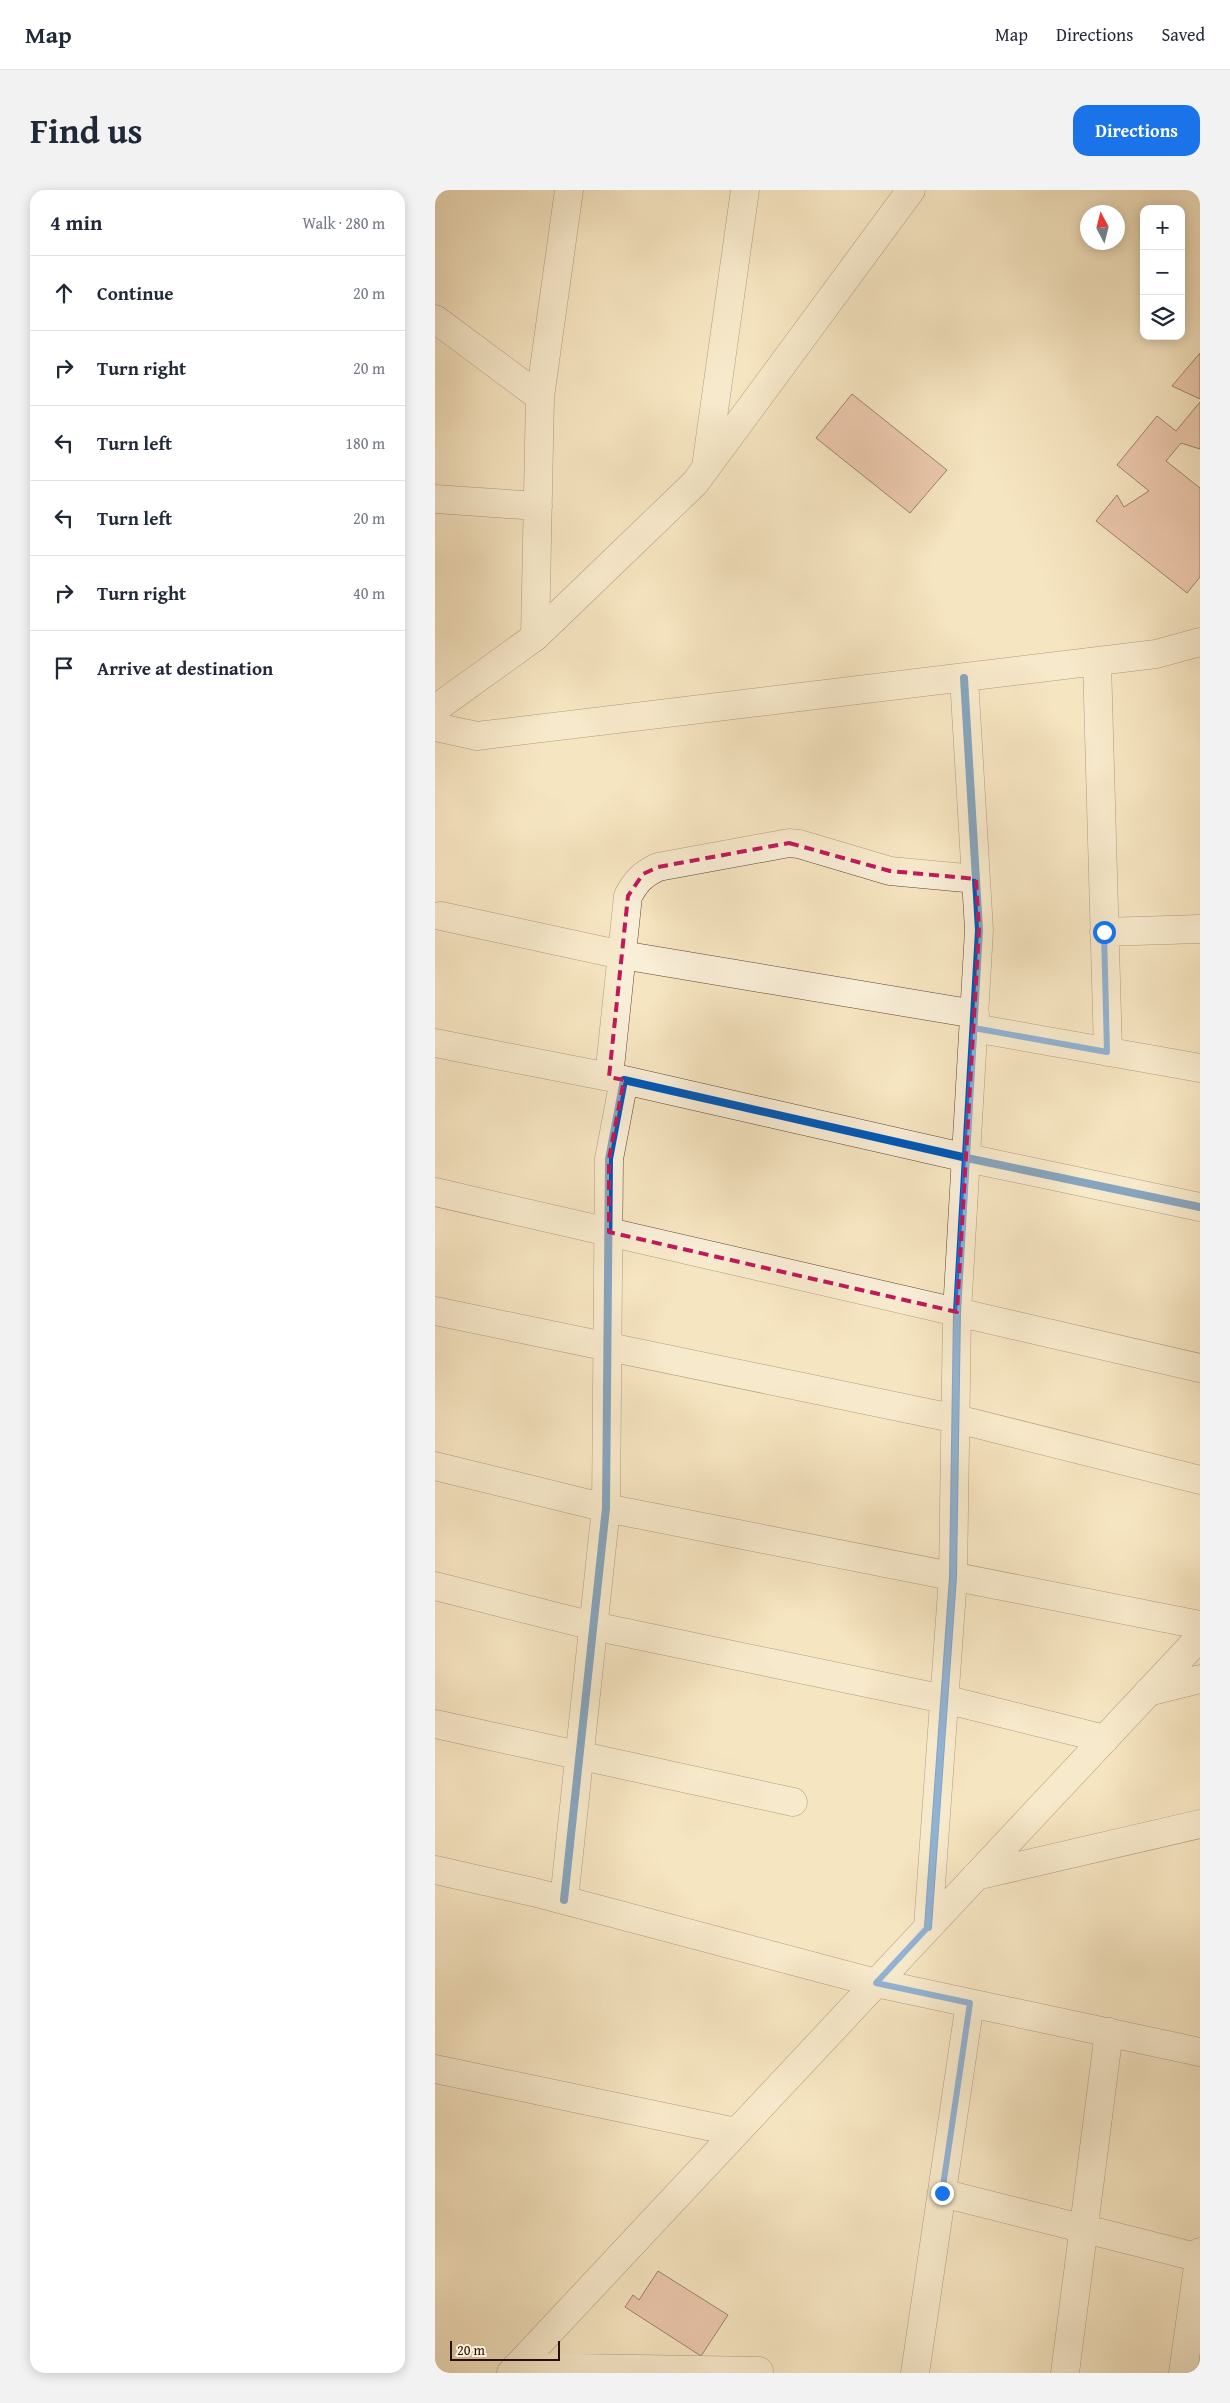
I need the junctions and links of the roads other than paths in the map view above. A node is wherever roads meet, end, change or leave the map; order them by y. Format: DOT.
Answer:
graph roads {
  1 [pos="569,190"];
  2 [pos="745,190"];
  3 [pos="911,190"];
  4 [pos="435,318"];
  5 [pos="540,397"];
  6 [pos="706,467"];
  7 [pos="435,499"];
  8 [pos="538,506"];
  9 [pos="535,637"];
  10 [pos="1200,642"];
  11 [pos="1097,662"];
  12 [pos="964,678"];
  13 [pos="435,710"];
  14 [pos="435,727"];
  15 [pos="976,879"];
  16 [pos="441,916"];
  17 [pos="1200,929"];
  18 [pos="1104,932"];
  19 [pos="622,955"];
  20 [pos="974,1021"];
  21 [pos="435,1042"];
  22 [pos="1107,1052"];
  23 [pos="1200,1068"];
  24 [pos="616,1078"];
  25 [pos="967,1158"];
  26 [pos="435,1192"];
  27 [pos="1200,1207"];
  28 [pos="609,1232"];
  29 [pos="435,1311"];
  30 [pos="957,1312"];
  31 [pos="607,1346"];
  32 [pos="1200,1368"];
  33 [pos="957,1419"];
  34 [pos="435,1466"];
  35 [pos="1200,1480"];
  36 [pos="606,1508"];
  37 [pos="953,1577"];
  38 [pos="435,1586"];
  39 [pos="1200,1625"];
  40 [pos="593,1626"];
  41 [pos="1200,1637"];
  42 [pos="1200,1679"];
  43 [pos="1148,1692"];
  44 [pos="945,1699"];
  45 [pos="435,1724"];
  46 [pos="1105,1739"];
  47 [pos="580,1755"];
  48 [pos="793,1802"];
  49 [pos="1200,1824"];
  50 [pos="435,1870"];
  51 [pos="975,1876"];
  52 [pos="564,1900"];
  53 [pos="928,1927"];
  54 [pos="876,1983"];
  55 [pos="970,2003"];
  56 [pos="1109,2032"];
  57 [pos="1200,2052"];
  58 [pos="435,2069"];
  59 [pos="737,2132"];
  60 [pos="942,2193"];
  61 [pos="1084,2229"];
  62 [pos="1200,2256"];
  63 [pos="513,2370"];
  64 [pos="759,2370"];
  65 [pos="915,2373"];
  66 [pos="1065,2373"];
  67 [pos="1183,2373"];
  1 -- 5 [label="street"];
  2 -- 6 [label="street"];
  3 -- 6 [label="street"];
  4 -- 5 [label="street"];
  5 -- 8 [label="street"];
  6 -- 9 [label="street"];
  7 -- 8 [label="street"];
  8 -- 9 [label="street"];
  9 -- 13 [label="street"];
  10 -- 11 [label="street"];
  11 -- 12 [label="street"];
  11 -- 18 [label="street"];
  12 -- 14 [label="street"];
  12 -- 15 [label="street"];
  15 -- 19 [label="street"];
  15 -- 20 [label="street"];
  16 -- 19 [label="street"];
  17 -- 18 [label="street"];
  18 -- 22 [label="street"];
  19 -- 20 [label="street"];
  19 -- 24 [label="street"];
  20 -- 22 [label="street"];
  20 -- 25 [label="street"];
  21 -- 24 [label="street"];
  22 -- 23 [label="street"];
  24 -- 25 [label="street"];
  24 -- 28 [label="street"];
  25 -- 27 [label="street"];
  25 -- 30 [label="street"];
  26 -- 28 [label="street"];
  28 -- 30 [label="street"];
  28 -- 31 [label="street"];
  29 -- 31 [label="street"];
  30 -- 32 [label="street"];
  30 -- 33 [label="street"];
  31 -- 33 [label="street"];
  31 -- 36 [label="street"];
  33 -- 35 [label="street"];
  33 -- 37 [label="street"];
  34 -- 36 [label="street"];
  36 -- 37 [label="street"];
  36 -- 40 [label="street"];
  37 -- 39 [label="street"];
  37 -- 44 [label="street"];
  38 -- 40 [label="street"];
  40 -- 44 [label="street"];
  40 -- 47 [label="street"];
  41 -- 43 [label="street"];
  42 -- 43 [label="street"];
  43 -- 46 [label="street"];
  44 -- 46 [label="street"];
  44 -- 53 [label="street"];
  45 -- 47 [label="street"];
  46 -- 51 [label="street"];
  47 -- 48 [label="street"];
  47 -- 52 [label="street"];
  49 -- 51 [label="street"];
  50 -- 52 [label="street"];
  51 -- 53 [label="street"];
  52 -- 54 [label="street"];
  53 -- 54 [label="street"];
  54 -- 55 [label="street"];
  54 -- 59 [label="street"];
  55 -- 56 [label="street"];
  55 -- 60 [label="street"];
  56 -- 57 [label="street"];
  56 -- 61 [label="street"];
  58 -- 59 [label="street"];
  59 -- 63 [label="street"];
  60 -- 61 [label="street"];
  60 -- 65 [label="street"];
  61 -- 62 [label="street"];
  61 -- 66 [label="street"];
  62 -- 67 [label="street"];
  63 -- 64 [label="street"];
}
